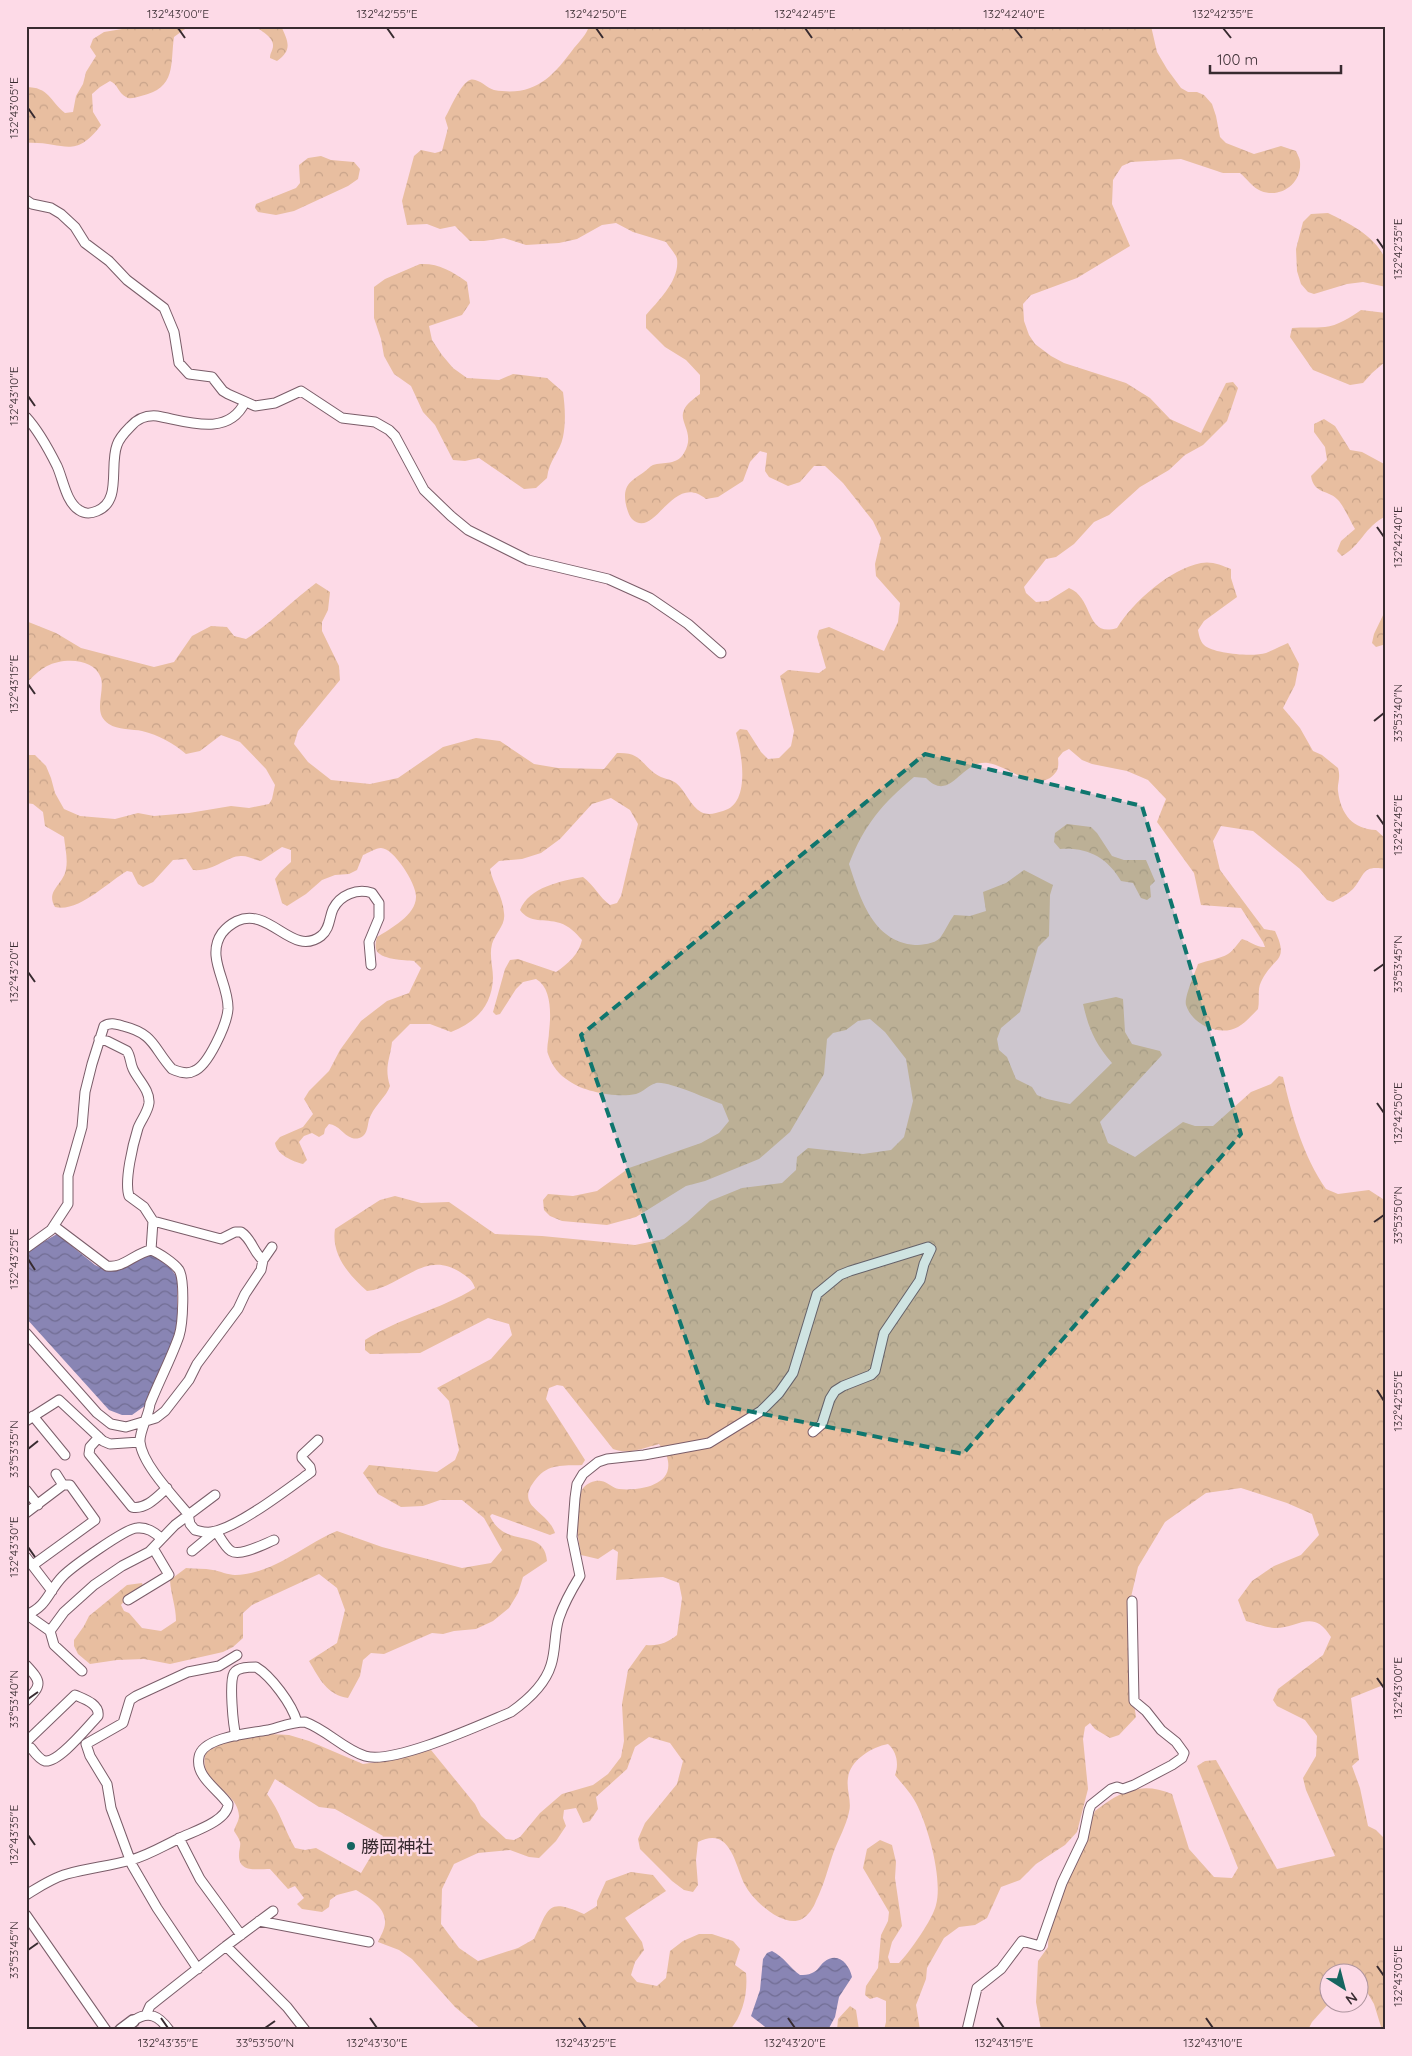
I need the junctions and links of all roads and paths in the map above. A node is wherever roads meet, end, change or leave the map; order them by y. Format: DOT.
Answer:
graph roads {
  1 [pos="26,200"];
  2 [pos="245,402"];
  3 [pos="26,417"];
  4 [pos="721,653"];
  5 [pos="371,965"];
  6 [pos="99,1039"];
  7 [pos="153,1221"];
  8 [pos="54,1226"];
  9 [pos="272,1247"];
  10 [pos="26,1248"];
  11 [pos="151,1250"];
  12 [pos="263,1260"];
  13 [pos="26,1333"];
  14 [pos="28,1419"];
  15 [pos="147,1421"];
  16 [pos="813,1432"];
  17 [pos="99,1437"];
  18 [pos="318,1440"];
  19 [pos="140,1442"];
  20 [pos="65,1455"];
  21 [pos="56,1474"];
  22 [pos="64,1485"];
  23 [pos="167,1488"];
  24 [pos="26,1490"];
  25 [pos="215,1495"];
  26 [pos="38,1505"];
  27 [pos="26,1514"];
  28 [pos="188,1514"];
  29 [pos="216,1531"];
  30 [pos="161,1538"];
  31 [pos="274,1540"];
  32 [pos="153,1548"];
  33 [pos="192,1550"];
  34 [pos="26,1556"];
  35 [pos="33,1565"];
  36 [pos="52,1590"];
  37 [pos="128,1600"];
  38 [pos="1132,1601"];
  39 [pos="26,1615"];
  40 [pos="50,1631"];
  41 [pos="26,1665"];
  42 [pos="247,1668"];
  43 [pos="82,1670"];
  44 [pos="26,1701"];
  45 [pos="296,1722"];
  46 [pos="236,1736"];
  47 [pos="27,1747"];
  48 [pos="179,1838"];
  49 [pos="131,1860"];
  50 [pos="28,1890"];
  51 [pos="273,1911"];
  52 [pos="26,1915"];
  53 [pos="259,1922"];
  54 [pos="241,1935"];
  55 [pos="369,1942"];
  56 [pos="226,1946"];
  57 [pos="198,1969"];
  58 [pos="146,2014"];
  59 [pos="133,2021"];
  60 [pos="106,2030"];
  61 [pos="121,2030"];
  62 [pos="169,2030"];
  63 [pos="305,2030"];
  64 [pos="967,2030"];
  1 -- 2 [label="street"];
  2 -- 3 [label="street"];
  2 -- 4 [label="street"];
  5 -- 6 [label="street"];
  6 -- 7 [label="street"];
  6 -- 8 [label="street"];
  7 -- 11 [label="street"];
  7 -- 12 [label="street"];
  8 -- 10 [label="street"];
  8 -- 11 [label="street"];
  9 -- 12 [label="street"];
  11 -- 15 [label="street"];
  12 -- 15 [label="street"];
  13 -- 15 [label="street"];
  14 -- 17 [label="street"];
  14 -- 20 [label="street"];
  15 -- 19 [label="street"];
  16 -- 45 [label="street"];
  17 -- 19 [label="street"];
  17 -- 23 [label="street"];
  18 -- 29 [label="street"];
  19 -- 23 [label="street"];
  21 -- 22 [label="street"];
  22 -- 26 [label="street"];
  22 -- 35 [label="street"];
  23 -- 28 [label="street"];
  24 -- 26 [label="street"];
  25 -- 28 [label="street"];
  26 -- 27 [label="street"];
  28 -- 29 [label="street"];
  28 -- 30 [label="street"];
  29 -- 31 [label="street"];
  29 -- 33 [label="street"];
  30 -- 32 [label="street"];
  30 -- 36 [label="street"];
  32 -- 37 [label="street"];
  32 -- 40 [label="street"];
  34 -- 35 [label="street"];
  35 -- 36 [label="street"];
  36 -- 39 [label="street"];
  38 -- 64 [label="street"];
  39 -- 40 [label="street"];
  40 -- 43 [label="street"];
  41 -- 44 [label="street"];
  42 -- 45 [label="street"];
  42 -- 46 [label="street"];
  42 -- 49 [label="street"];
  45 -- 46 [label="street"];
  46 -- 48 [label="street"];
  47 -- 47 [label="street"];
  48 -- 49 [label="street"];
  48 -- 54 [label="street"];
  49 -- 50 [label="street"];
  49 -- 57 [label="street"];
  51 -- 53 [label="street"];
  52 -- 60 [label="street"];
  53 -- 54 [label="street"];
  53 -- 55 [label="street"];
  54 -- 56 [label="street"];
  56 -- 57 [label="street"];
  56 -- 63 [label="street"];
  57 -- 58 [label="street"];
  58 -- 59 [label="street"];
  58 -- 62 [label="street"];
  59 -- 61 [label="street"];
}
